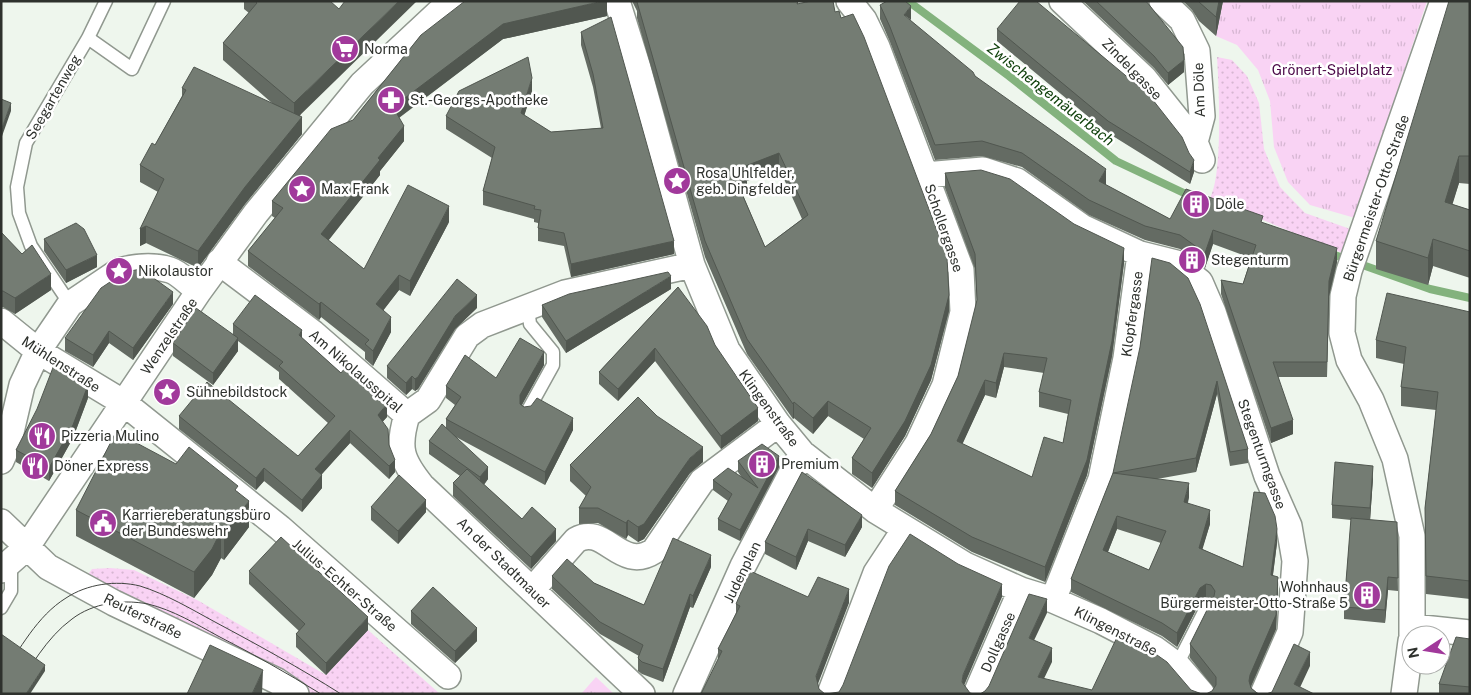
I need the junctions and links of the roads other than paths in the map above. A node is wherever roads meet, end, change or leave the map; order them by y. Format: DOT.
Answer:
graph roads {
  1 [pos="106,1"];
  2 [pos="164,1"];
  3 [pos="451,1"];
  4 [pos="617,1"];
  5 [pos="849,1"];
  6 [pos="1062,1"];
  7 [pos="1162,1"];
  8 [pos="1444,1"];
  9 [pos="88,38"];
  10 [pos="1199,151"];
  11 [pos="925,175"];
  12 [pos="1140,254"];
  13 [pos="219,262"];
  14 [pos="692,265"];
  15 [pos="199,291"];
  16 [pos="70,304"];
  17 [pos="528,308"];
  18 [pos="1,321"];
  19 [pos="38,351"];
  20 [pos="124,403"];
  21 [pos="527,412"];
  22 [pos="407,415"];
  23 [pos="778,424"];
  24 [pos="802,452"];
  25 [pos="1,461"];
  26 [pos="875,510"];
  27 [pos="1,522"];
  28 [pos="904,530"];
  29 [pos="12,559"];
  30 [pos="532,590"];
  31 [pos="1021,590"];
  32 [pos="1053,600"];
  33 [pos="1207,606"];
  34 [pos="1,608"];
  35 [pos="1412,625"];
  36 [pos="1451,633"];
  37 [pos="1470,633"];
  38 [pos="1177,665"];
  39 [pos="1407,675"];
  40 [pos="448,676"];
  41 [pos="296,694"];
  42 [pos="642,694"];
  43 [pos="686,694"];
  44 [pos="830,694"];
  45 [pos="976,694"];
  46 [pos="1202,694"];
  47 [pos="1263,694"];
  48 [pos="1404,694"];
  1 -- 9 [label="lane, Seegartenweg"];
  2 -- 9 [label="lane"];
  3 -- 13 [label="street, Wenzelstraße"];
  4 -- 14 [label="street, Klingenstraße"];
  5 -- 11 [label="street, Schollergasse"];
  6 -- 10 [label="street, Zindelgasse"];
  7 -- 10 [label="street, Am Döle"];
  8 -- 35 [label="street, Bürgermeister-Otto-Straße"];
  9 -- 16 [label="lane, Seegartenweg"];
  11 -- 12 [label="street, Klopfergasse"];
  11 -- 26 [label="street, Schollergasse"];
  12 -- 32 [label="street, Klopfergasse"];
  12 -- 47 [label="street, Stegenturmgasse"];
  13 -- 15 [label="street, Wenzelstraße"];
  13 -- 22 [label="street, Am Nikolausspital"];
  14 -- 17 [label="street, Am Nikolausspital"];
  14 -- 23 [label="street, Klingenstraße"];
  15 -- 16 [label="street"];
  15 -- 20 [label="street, Wenzelstraße"];
  16 -- 19 [label="street"];
  17 -- 21 [label="lane"];
  17 -- 22 [label="street, Am Nikolausspital"];
  18 -- 19 [label="street, Mühlenstraße"];
  19 -- 20 [label="street, Mühlenstraße"];
  19 -- 25 [label="street"];
  20 -- 29 [label="street, Wenzelstraße"];
  20 -- 40 [label="street, Julius-Echter-Straße"];
  22 -- 30 [label="street, An der Stadtmauer"];
  23 -- 24 [label="street, Klingenstraße"];
  23 -- 30 [label="street"];
  24 -- 26 [label="street, Klingenstraße"];
  24 -- 43 [label="street, Judenplan"];
  26 -- 28 [label="street, Klingenstraße"];
  27 -- 29 [label="street, Reuterstraße"];
  28 -- 31 [label="street, Klingenstraße"];
  28 -- 44 [label="street"];
  29 -- 34 [label="lane"];
  29 -- 41 [label="street, Reuterstraße"];
  30 -- 42 [label="street, An der Stadtmauer"];
  31 -- 32 [label="street, Klingenstraße"];
  31 -- 45 [label="street, Dollgasse"];
  32 -- 38 [label="street, Klingenstraße"];
  33 -- 38 [label="lane"];
  36 -- 37 [label="street"];
  38 -- 46 [label="street, Klingenstraße"];
  39 -- 48 [label="street, Bürgermeister-Otto-Straße"];
}
